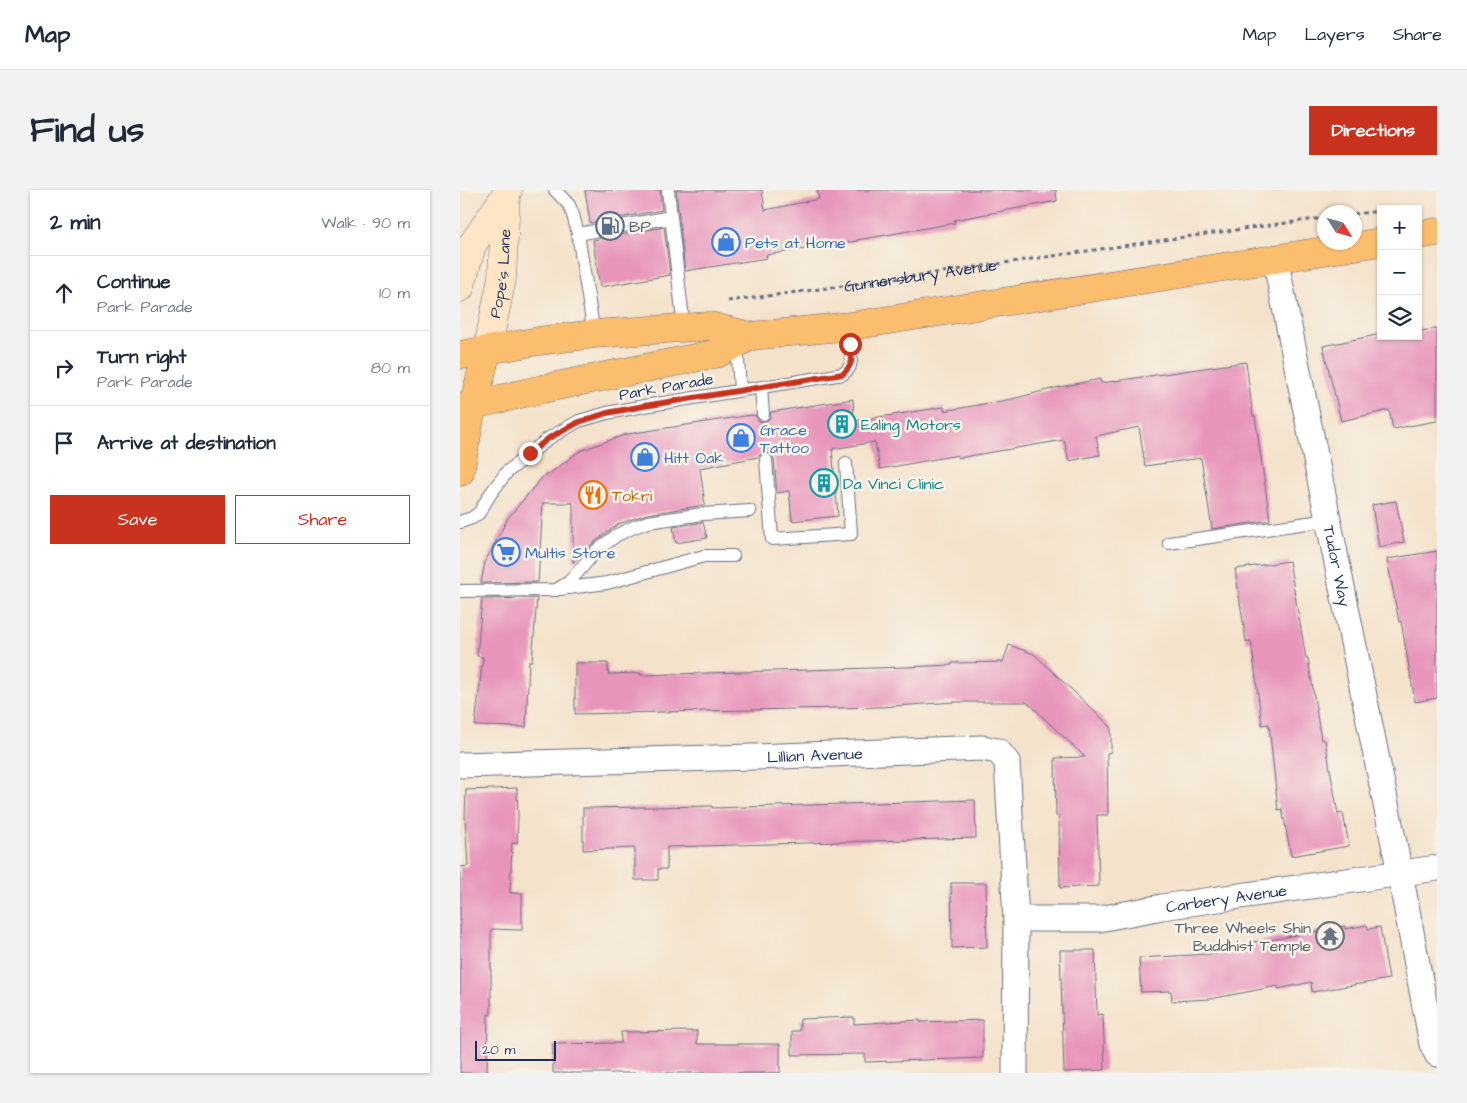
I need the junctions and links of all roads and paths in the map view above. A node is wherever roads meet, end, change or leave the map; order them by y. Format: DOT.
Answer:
graph roads {
  1 [pos="555,190"];
  2 [pos="668,190"];
  3 [pos="507,192"];
  4 [pos="1377,211"];
  5 [pos="1362,213"];
  6 [pos="671,217"];
  7 [pos="1317,219"];
  8 [pos="1437,232"];
  9 [pos="578,234"];
  10 [pos="1422,235"];
  11 [pos="1377,243"];
  12 [pos="1275,258"];
  13 [pos="460,288"];
  14 [pos="727,301"];
  15 [pos="851,326"];
  16 [pos="684,328"];
  17 [pos="594,334"];
  18 [pos="744,340"];
  19 [pos="487,351"];
  20 [pos="460,355"];
  21 [pos="761,388"];
  22 [pos="740,390"];
  23 [pos="467,406"];
  24 [pos="763,414"];
  25 [pos="766,460"];
  26 [pos="846,463"];
  27 [pos="460,472"];
  28 [pos="750,511"];
  29 [pos="1328,520"];
  30 [pos="460,522"];
  31 [pos="1169,543"];
  32 [pos="733,556"];
  33 [pos="556,590"];
  34 [pos="460,591"];
  35 [pos="460,765"];
  36 [pos="1437,868"];
  37 [pos="1400,873"];
  38 [pos="1016,919"];
  39 [pos="1437,1054"];
  40 [pos="1015,1073"];
  1 -- 9 [label="lane"];
  2 -- 6 [label="lane"];
  3 -- 13 [label="main road, Pope's Lane"];
  3 -- 19 [label="main road, Pope's Lane"];
  4 -- 5 [label="path"];
  6 -- 9 [label="lane"];
  6 -- 16 [label="lane"];
  7 -- 14 [label="path, Gunnersbury Avenue"];
  8 -- 10 [label="main road"];
  9 -- 17 [label="lane"];
  11 -- 12 [label="main road"];
  12 -- 15 [label="main road"];
  12 -- 29 [label="street, Tudor Way"];
  15 -- 18 [label="main road"];
  15 -- 21 [label="lane, Park Parade"];
  16 -- 17 [label="main road"];
  16 -- 18 [label="main road"];
  17 -- 19 [label="main road"];
  18 -- 22 [label="lane"];
  18 -- 23 [label="main road"];
  19 -- 20 [label="main road"];
  19 -- 23 [label="main road"];
  21 -- 22 [label="lane, Park Parade"];
  21 -- 24 [label="lane"];
  22 -- 30 [label="lane, Park Parade"];
  23 -- 27 [label="main road"];
  25 -- 26 [label="lane"];
  28 -- 33 [label="lane"];
  29 -- 31 [label="lane"];
  29 -- 37 [label="street, Tudor Way"];
  32 -- 33 [label="lane"];
  33 -- 34 [label="lane"];
  35 -- 38 [label="street, Lillian Avenue"];
  36 -- 37 [label="street, Carbery Avenue"];
  37 -- 38 [label="street, Carbery Avenue"];
  37 -- 39 [label="street, Tudor Way"];
  38 -- 40 [label="street, Lillian Avenue"];
}
